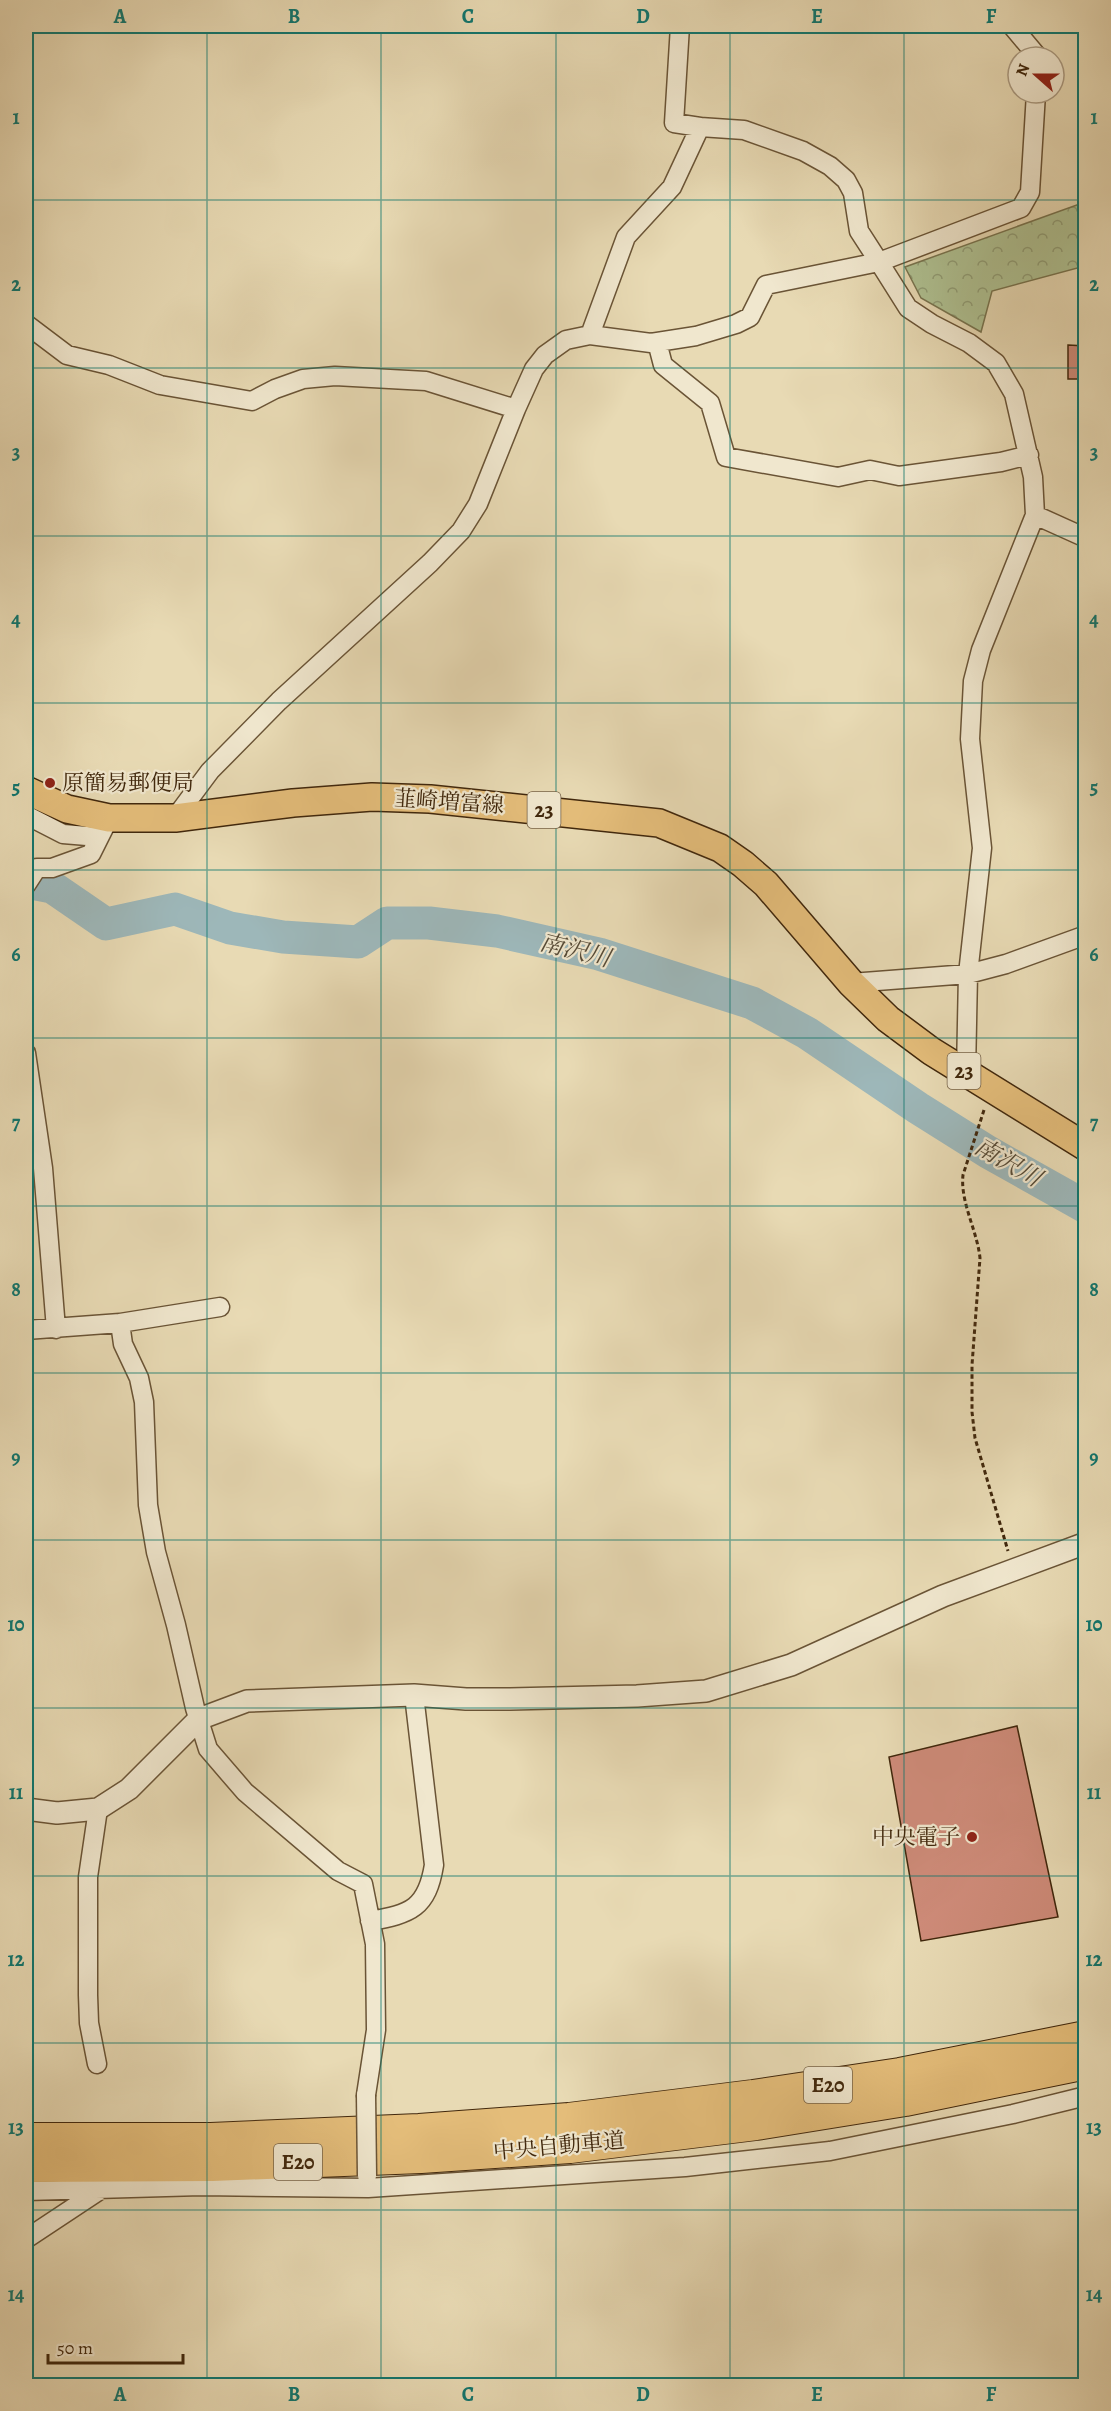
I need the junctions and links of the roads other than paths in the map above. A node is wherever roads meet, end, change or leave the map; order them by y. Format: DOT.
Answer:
graph roads {
  1 [pos="680,26"];
  2 [pos="1012,26"];
  3 [pos="1028,45"];
  4 [pos="1035,105"];
  5 [pos="700,127"];
  6 [pos="879,262"];
  7 [pos="26,324"];
  8 [pos="590,334"];
  9 [pos="657,342"];
  10 [pos="516,410"];
  11 [pos="1029,455"];
  12 [pos="1035,514"];
  13 [pos="1086,538"];
  14 [pos="26,790"];
  15 [pos="26,815"];
  16 [pos="175,818"];
  17 [pos="104,828"];
  18 [pos="26,885"];
  19 [pos="1086,935"];
  20 [pos="968,974"];
  21 [pos="851,983"];
  22 [pos="26,1053"];
  23 [pos="966,1072"];
  24 [pos="1086,1148"];
  25 [pos="220,1307"];
  26 [pos="120,1323"];
  27 [pos="56,1329"];
  28 [pos="26,1330"];
  29 [pos="1086,1543"];
  30 [pos="414,1695"];
  31 [pos="199,1719"];
  32 [pos="26,1809"];
  33 [pos="98,1809"];
  34 [pos="370,1921"];
  35 [pos="1086,2037"];
  36 [pos="1086,2063"];
  37 [pos="97,2064"];
  38 [pos="1086,2096"];
  39 [pos="26,2139"];
  40 [pos="26,2166"];
  41 [pos="368,2182"];
  42 [pos="100,2190"];
  43 [pos="26,2191"];
  44 [pos="26,2239"];
  1 -- 5 [label="street"];
  2 -- 3 [label="street"];
  4 -- 6 [label="street"];
  5 -- 6 [label="street"];
  5 -- 8 [label="street"];
  6 -- 9 [label="street"];
  6 -- 11 [label="street"];
  7 -- 10 [label="street"];
  8 -- 9 [label="street"];
  8 -- 10 [label="street"];
  9 -- 11 [label="street"];
  10 -- 16 [label="street"];
  11 -- 12 [label="street"];
  12 -- 13 [label="street"];
  12 -- 20 [label="street"];
  14 -- 17 [label="main road, 韮崎増富線 / 23"];
  15 -- 17 [label="street"];
  16 -- 17 [label="main road, 韮崎増富線 / 23"];
  16 -- 21 [label="main road, 韮崎増富線 / 23"];
  17 -- 18 [label="street"];
  19 -- 20 [label="street"];
  20 -- 21 [label="street"];
  20 -- 23 [label="street"];
  21 -- 23 [label="main road, 韮崎増富線 / 23"];
  22 -- 27 [label="street"];
  23 -- 24 [label="main road, 韮崎増富線 / 23"];
  25 -- 26 [label="street"];
  26 -- 27 [label="street"];
  26 -- 31 [label="street"];
  27 -- 28 [label="street"];
  29 -- 30 [label="street"];
  30 -- 31 [label="street"];
  30 -- 34 [label="street"];
  31 -- 33 [label="street"];
  31 -- 34 [label="street"];
  32 -- 33 [label="street"];
  33 -- 37 [label="street"];
  34 -- 41 [label="street, bridge"];
  35 -- 39 [label="highway, 中央自動車道 / E20"];
  36 -- 40 [label="highway, 中央自動車道 / E20"];
  38 -- 41 [label="street"];
  41 -- 42 [label="street"];
  42 -- 43 [label="street"];
  42 -- 44 [label="street"];
}
